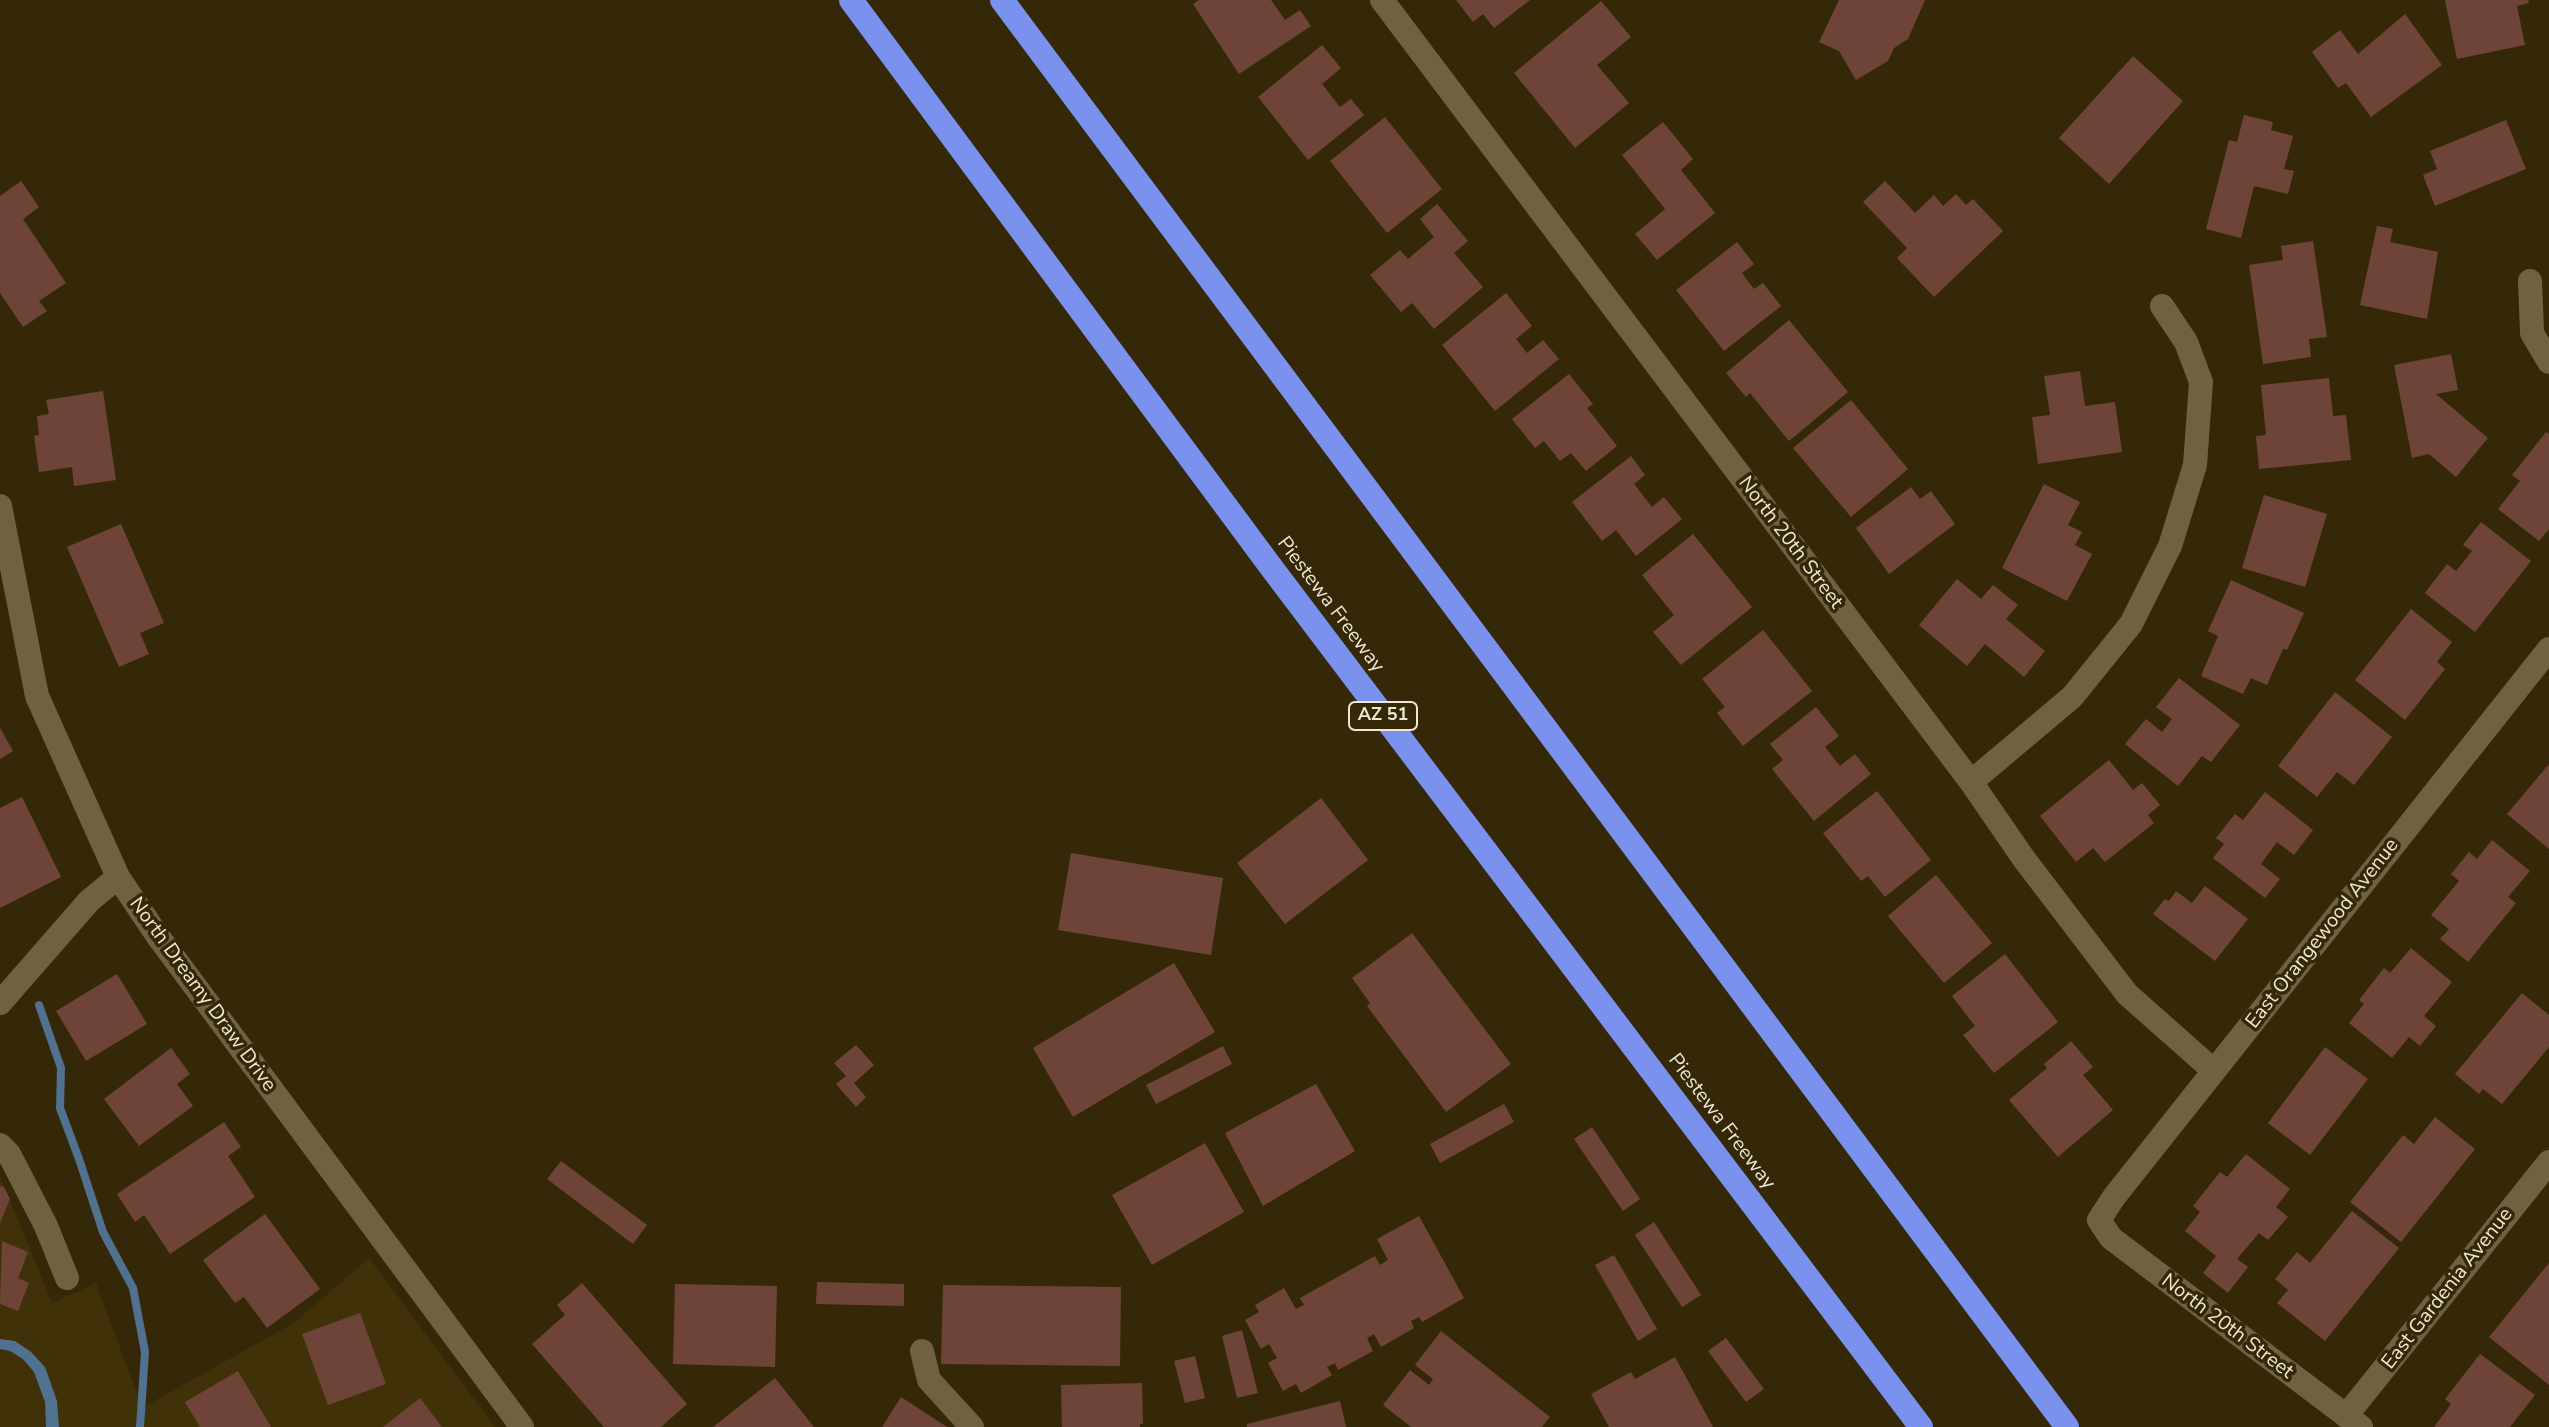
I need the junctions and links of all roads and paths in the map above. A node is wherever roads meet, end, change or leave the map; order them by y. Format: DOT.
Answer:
graph roads {
  1 [pos="851,0"];
  2 [pos="1002,0"];
  3 [pos="1382,0"];
  4 [pos="2530,281"];
  5 [pos="2162,306"];
  6 [pos="2549,362"];
  7 [pos="0,506"];
  8 [pos="2549,649"];
  9 [pos="1971,782"];
  10 [pos="118,877"];
  11 [pos="2,1001"];
  12 [pos="2214,1071"];
  13 [pos="0,1145"];
  14 [pos="2549,1162"];
  15 [pos="2099,1220"];
  16 [pos="67,1278"];
  17 [pos="922,1351"];
  18 [pos="2354,1422"];
  19 [pos="522,1427"];
  20 [pos="972,1427"];
  21 [pos="1921,1427"];
  22 [pos="2067,1427"];
  1 -- 21 [label="highway, Piestewa Freeway / AZ 51"];
  2 -- 22 [label="highway"];
  3 -- 9 [label="street, North 20th Street"];
  4 -- 6 [label="street"];
  5 -- 9 [label="street"];
  7 -- 10 [label="street, North Dreamy Draw Drive"];
  8 -- 12 [label="street, East Orangewood Avenue"];
  9 -- 12 [label="street, North 20th Street"];
  10 -- 11 [label="street"];
  10 -- 19 [label="street, North Dreamy Draw Drive"];
  12 -- 15 [label="street, East Orangewood Avenue"];
  13 -- 16 [label="street"];
  14 -- 18 [label="street, East Gardenia Avenue"];
  15 -- 18 [label="street, North 20th Street"];
  17 -- 20 [label="street"];
}
